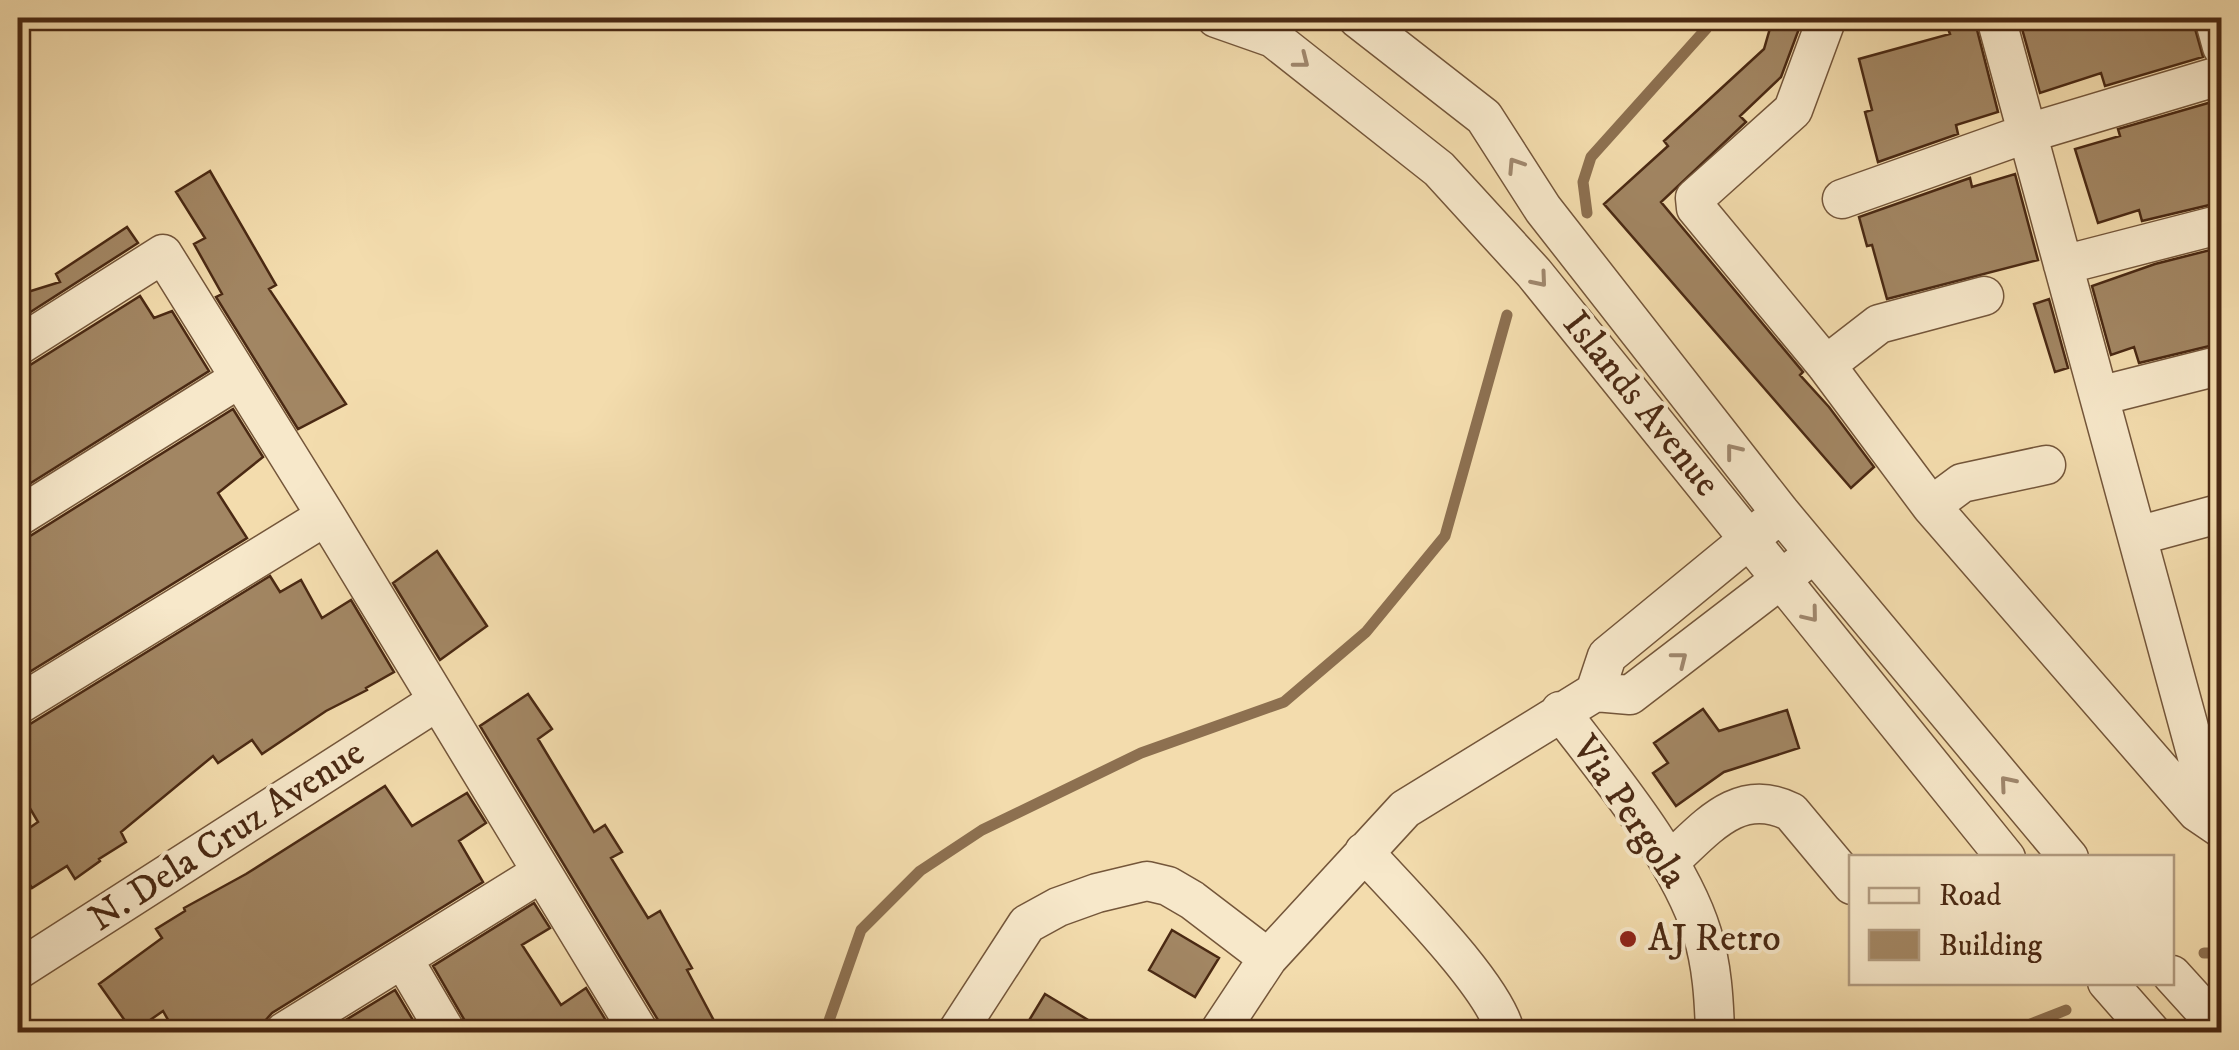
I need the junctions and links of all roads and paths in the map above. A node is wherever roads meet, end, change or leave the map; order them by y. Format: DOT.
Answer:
graph roads {
  1 [pos="1216,18"];
  2 [pos="1357,18"];
  3 [pos="1826,18"];
  4 [pos="1996,18"];
  5 [pos="2214,18"];
  6 [pos="2222,47"];
  7 [pos="2222,75"];
  8 [pos="2028,133"];
  9 [pos="1842,199"];
  10 [pos="2222,224"];
  11 [pos="2063,265"];
  12 [pos="1984,296"];
  13 [pos="18,346"];
  14 [pos="1826,365"];
  15 [pos="2222,365"];
  16 [pos="240,378"];
  17 [pos="2099,396"];
  18 [pos="2046,465"];
  19 [pos="1931,506"];
  20 [pos="1780,512"];
  21 [pos="2222,513"];
  22 [pos="326,516"];
  23 [pos="18,517"];
  24 [pos="2137,536"];
  25 [pos="1751,538"];
  26 [pos="1814,551"];
  27 [pos="1782,580"];
  28 [pos="1595,692"];
  29 [pos="436,702"];
  30 [pos="18,705"];
  31 [pos="1560,711"];
  32 [pos="2218,828"];
  33 [pos="1364,852"];
  34 [pos="2004,855"];
  35 [pos="2067,855"];
  36 [pos="1669,862"];
  37 [pos="542,872"];
  38 [pos="1849,881"];
  39 [pos="1268,958"];
  40 [pos="403,959"];
  41 [pos="18,970"];
  42 [pos="2174,977"];
  43 [pos="2110,985"];
  44 [pos="630,1029"];
  45 [pos="2222,1030"];
  46 [pos="284,1032"];
  47 [pos="446,1032"];
  48 [pos="957,1032"];
  49 [pos="1218,1032"];
  50 [pos="1505,1032"];
  51 [pos="1716,1032"];
  52 [pos="2152,1032"];
  1 -- 25 [label="street, Islands Avenue, one-way"];
  20 -- 2 [label="street, Islands Avenue, one-way"];
  3 -- 14 [label="street"];
  4 -- 8 [label="street"];
  5 -- 6 [label="street"];
  7 -- 8 [label="street"];
  8 -- 9 [label="street"];
  8 -- 11 [label="street"];
  10 -- 11 [label="street"];
  11 -- 17 [label="street"];
  12 -- 14 [label="street"];
  13 -- 16 [label="street"];
  14 -- 19 [label="street"];
  15 -- 17 [label="street"];
  16 -- 22 [label="street"];
  16 -- 23 [label="street"];
  17 -- 24 [label="street"];
  18 -- 19 [label="street"];
  19 -- 32 [label="street"];
  20 -- 25 [label="street"];
  20 -- 26 [label="street, Islands Avenue"];
  21 -- 24 [label="street"];
  22 -- 29 [label="street"];
  22 -- 30 [label="street"];
  24 -- 32 [label="street"];
  25 -- 27 [label="street, Islands Avenue"];
  25 -- 28 [label="street"];
  26 -- 27 [label="street"];
  35 -- 26 [label="street, Islands Avenue, one-way"];
  28 -- 27 [label="street, one-way"];
  27 -- 34 [label="street, Islands Avenue, one-way"];
  28 -- 31 [label="street"];
  29 -- 37 [label="street"];
  29 -- 41 [label="street, N. Dela Cruz Avenue"];
  31 -- 33 [label="street"];
  31 -- 36 [label="street, Via Pergola"];
  33 -- 39 [label="street"];
  33 -- 50 [label="street"];
  36 -- 38 [label="street"];
  36 -- 51 [label="street, Via Pergola"];
  37 -- 40 [label="street"];
  37 -- 44 [label="street"];
  39 -- 48 [label="street"];
  39 -- 49 [label="street"];
  40 -- 46 [label="street"];
  40 -- 47 [label="street"];
  42 -- 45 [label="street"];
  43 -- 52 [label="street"];
}
